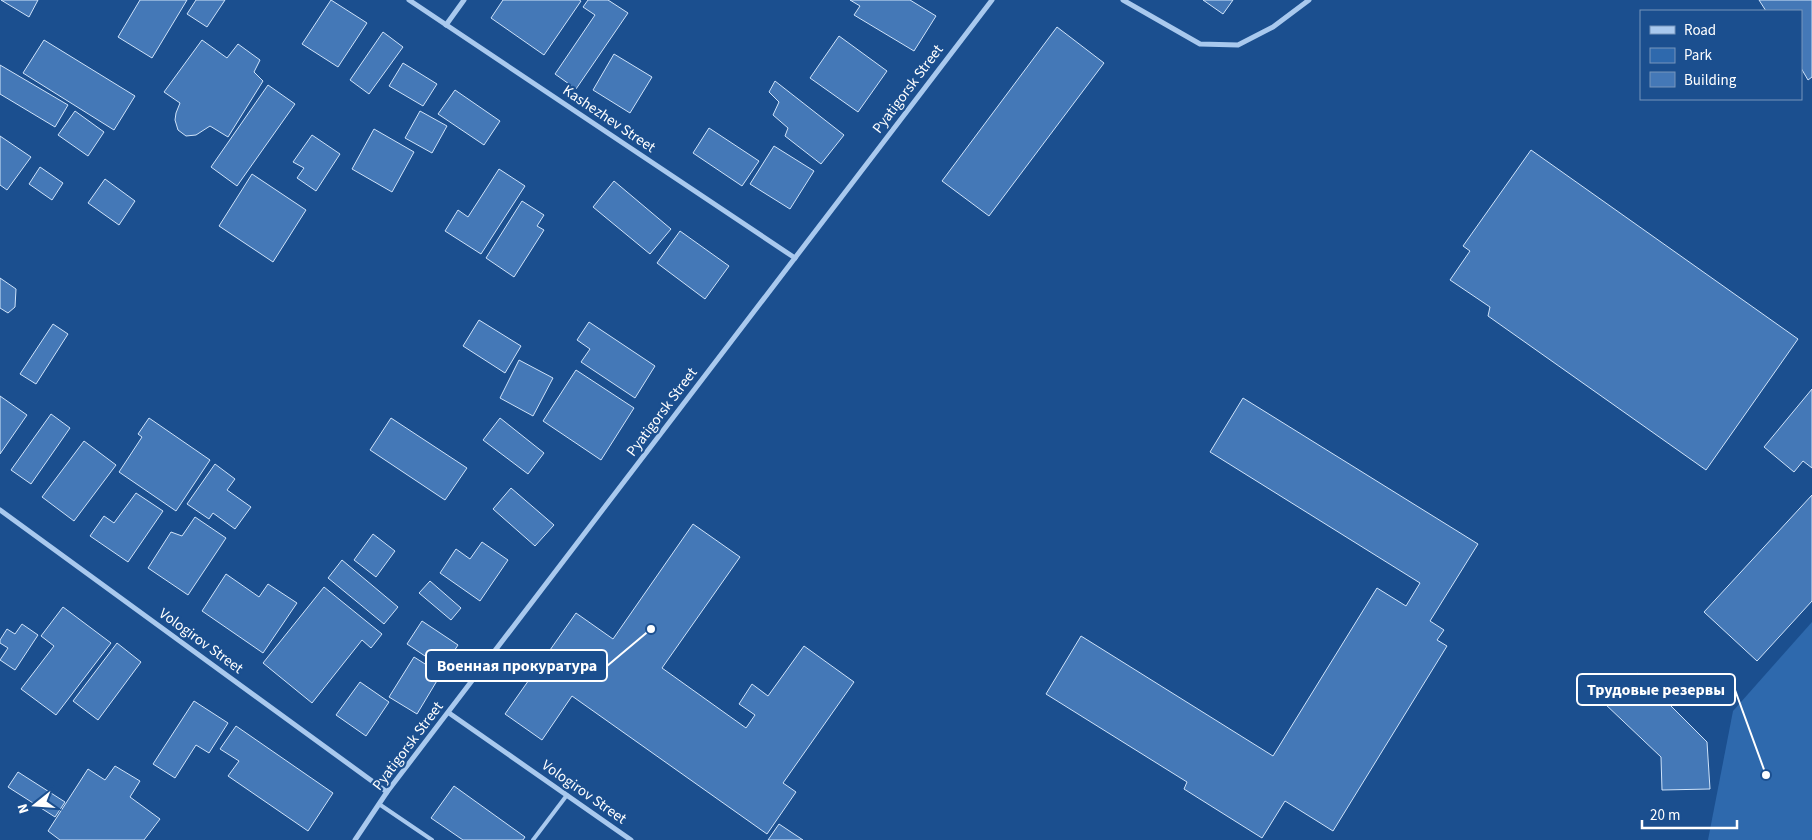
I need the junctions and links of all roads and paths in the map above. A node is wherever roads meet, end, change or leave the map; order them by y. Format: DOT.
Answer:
graph roads {
  1 [pos="410,0"];
  2 [pos="464,0"];
  3 [pos="992,0"];
  4 [pos="1123,0"];
  5 [pos="1309,0"];
  6 [pos="446,25"];
  7 [pos="795,258"];
  8 [pos="0,510"];
  9 [pos="449,713"];
  10 [pos="388,792"];
  11 [pos="567,795"];
  12 [pos="380,804"];
  13 [pos="628,839"];
  14 [pos="355,840"];
  15 [pos="432,840"];
  16 [pos="533,840"];
  1 -- 6 [label="street, Kashezhev Street"];
  2 -- 6 [label="street"];
  3 -- 7 [label="street, Pyatigorsk Street"];
  4 -- 5 [label="street"];
  6 -- 7 [label="street, Kashezhev Street"];
  7 -- 9 [label="street, Pyatigorsk Street"];
  8 -- 10 [label="street, Vologirov Street"];
  9 -- 10 [label="street, Pyatigorsk Street"];
  9 -- 11 [label="street, Vologirov Street"];
  10 -- 12 [label="street, Pyatigorsk Street"];
  11 -- 13 [label="street, Vologirov Street"];
  11 -- 16 [label="lane"];
  12 -- 14 [label="street, Pyatigorsk Street"];
  12 -- 15 [label="lane"];
}
